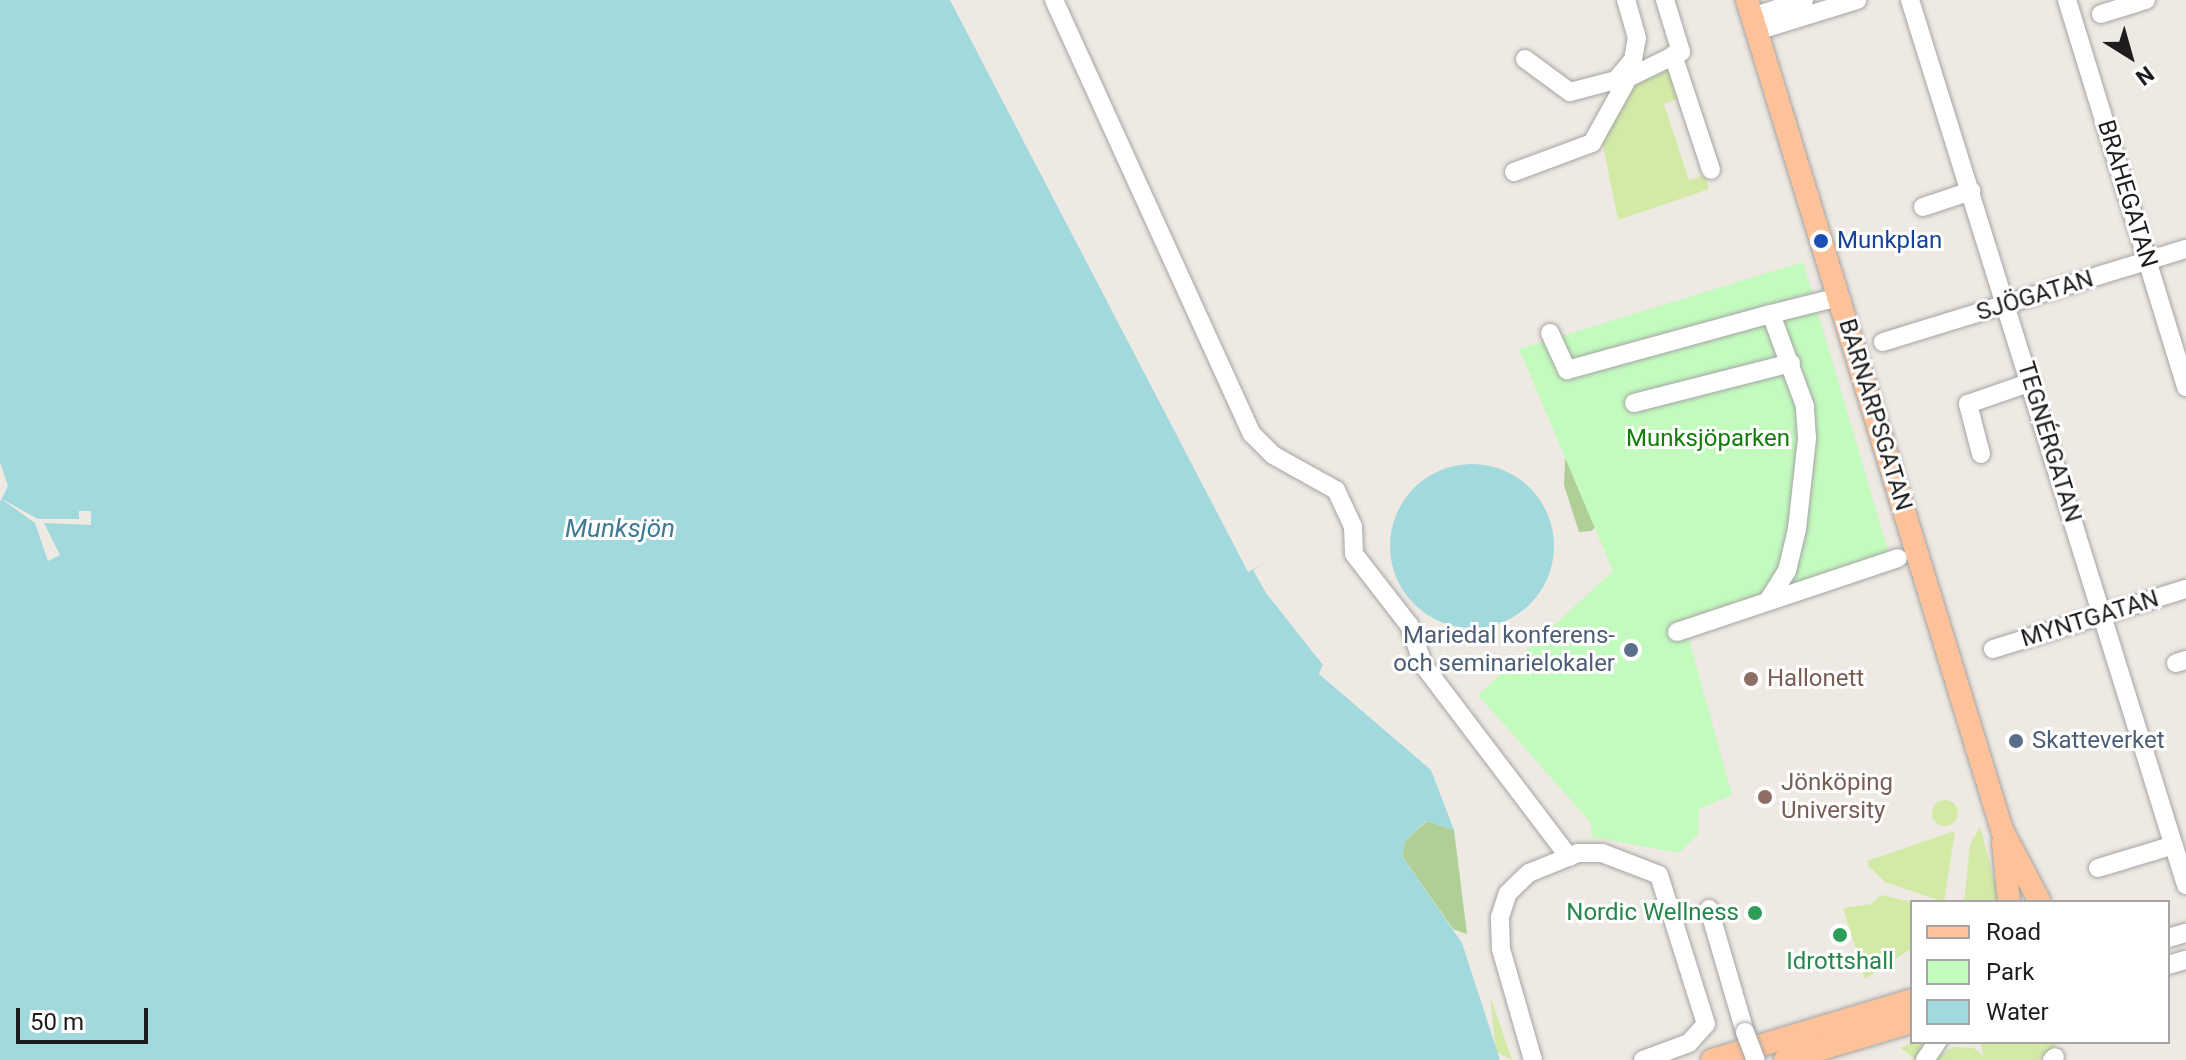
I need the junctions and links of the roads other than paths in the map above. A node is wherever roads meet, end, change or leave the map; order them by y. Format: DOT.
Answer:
graph roads {
  1 [pos="1054,0"];
  2 [pos="1626,0"];
  3 [pos="1665,0"];
  4 [pos="1804,0"];
  5 [pos="1857,0"];
  6 [pos="1910,0"];
  7 [pos="2067,0"];
  8 [pos="2146,0"];
  9 [pos="2101,14"];
  10 [pos="1752,16"];
  11 [pos="1673,55"];
  12 [pos="1525,59"];
  13 [pos="1711,170"];
  14 [pos="1514,172"];
  15 [pos="1971,191"];
  16 [pos="1923,207"];
  17 [pos="2186,249"];
  18 [pos="2147,261"];
  19 [pos="1839,297"];
  20 [pos="2007,304"];
  21 [pos="1771,314"];
  22 [pos="1550,333"];
  23 [pos="1883,342"];
  24 [pos="1791,363"];
  25 [pos="2031,382"];
  26 [pos="2186,387"];
  27 [pos="1634,403"];
  28 [pos="1981,454"];
  29 [pos="1898,558"];
  30 [pos="2186,589"];
  31 [pos="1768,601"];
  32 [pos="2102,615"];
  33 [pos="1677,632"];
  34 [pos="1993,649"];
  35 [pos="2002,830"];
  36 [pos="2174,845"];
  37 [pos="1569,857"];
  38 [pos="2098,868"];
  39 [pos="2186,885"];
  40 [pos="2009,900"];
  41 [pos="2039,900"];
  42 [pos="1709,909"];
  43 [pos="1910,1001"];
  44 [pos="1910,1023"];
  45 [pos="1533,1060"];
  46 [pos="1643,1060"];
  47 [pos="1712,1060"];
  48 [pos="1756,1060"];
  49 [pos="1785,1060"];
  1 -- 37 [label="street"];
  2 -- 12 [label="street"];
  3 -- 11 [label="street"];
  4 -- 10 [label="street"];
  5 -- 10 [label="street"];
  6 -- 15 [label="street, TEGNÉRGATAN"];
  7 -- 18 [label="street, BRAHEGATAN"];
  8 -- 9 [label="street"];
  10 -- 19 [label="main road, BARNARPSGATAN"];
  11 -- 13 [label="street"];
  11 -- 14 [label="street"];
  15 -- 16 [label="street"];
  15 -- 20 [label="street, TEGNÉRGATAN"];
  17 -- 18 [label="street, SJÖGATAN"];
  18 -- 20 [label="street, SJÖGATAN"];
  18 -- 26 [label="street, BRAHEGATAN"];
  19 -- 21 [label="street"];
  19 -- 35 [label="main road, BARNARPSGATAN"];
  20 -- 23 [label="street, SJÖGATAN"];
  20 -- 25 [label="street, TEGNÉRGATAN"];
  21 -- 22 [label="street"];
  21 -- 24 [label="street"];
  24 -- 27 [label="street"];
  24 -- 31 [label="street"];
  25 -- 28 [label="street"];
  25 -- 32 [label="street, TEGNÉRGATAN"];
  29 -- 31 [label="street"];
  30 -- 32 [label="street, MYNTGATAN"];
  31 -- 33 [label="street"];
  32 -- 34 [label="street, MYNTGATAN"];
  32 -- 36 [label="street, TEGNÉRGATAN"];
  35 -- 40 [label="main road, BARNARPSGATAN"];
  35 -- 41 [label="main road, BARNARPSGATAN"];
  36 -- 38 [label="street"];
  36 -- 39 [label="street, TEGNÉRGATAN"];
  37 -- 45 [label="street"];
  37 -- 46 [label="street"];
  42 -- 48 [label="street, bridge"];
  43 -- 47 [label="main road"];
  44 -- 49 [label="main road"];
}
